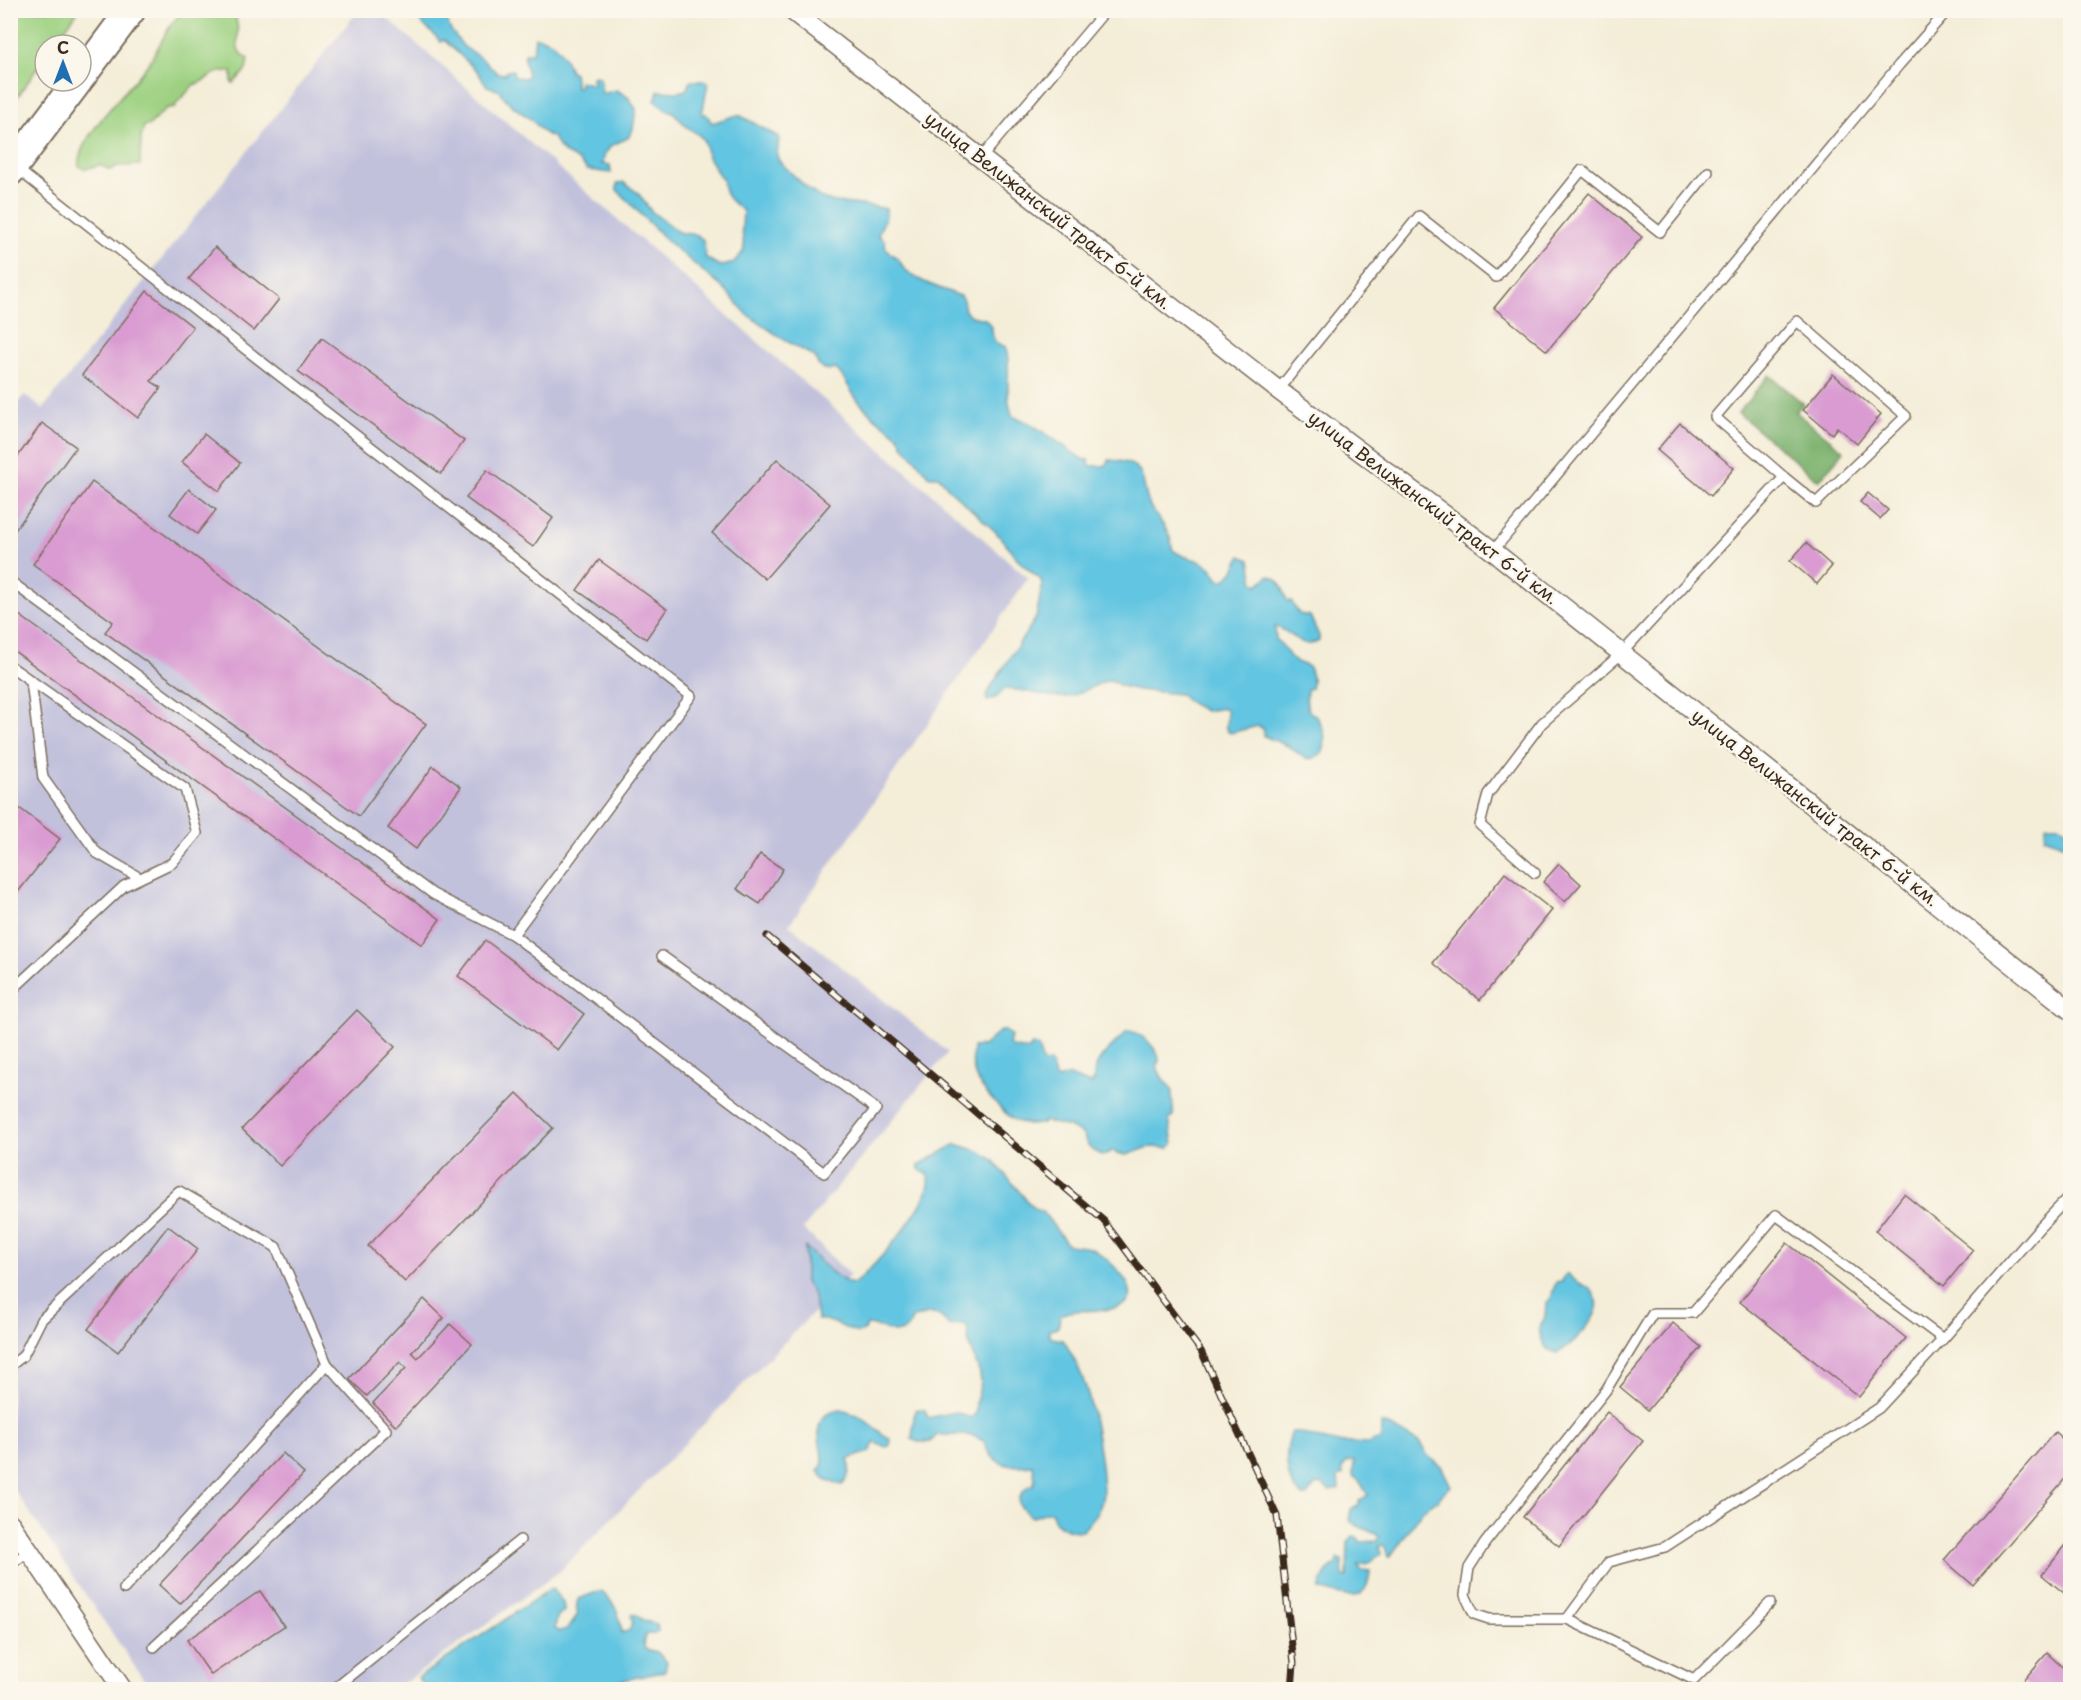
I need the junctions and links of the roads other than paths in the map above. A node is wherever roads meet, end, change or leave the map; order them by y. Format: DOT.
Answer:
graph roads {
  1 [pos="130,10"];
  2 [pos="791,10"];
  3 [pos="1106,10"];
  4 [pos="1948,10"];
  5 [pos="93,61"];
  6 [pos="69,93"];
  7 [pos="981,158"];
  8 [pos="12,168"];
  9 [pos="1708,172"];
  10 [pos="1278,390"];
  11 [pos="1784,477"];
  12 [pos="1493,551"];
  13 [pos="10,581"];
  14 [pos="1621,654"];
  15 [pos="10,666"];
  16 [pos="31,681"];
  17 [pos="1535,873"];
  18 [pos="140,878"];
  19 [pos="513,935"];
  20 [pos="662,956"];
  21 [pos="10,992"];
  22 [pos="2070,1010"];
  23 [pos="2070,1196"];
  24 [pos="1943,1339"];
  25 [pos="327,1364"];
  26 [pos="10,1366"];
  27 [pos="10,1523"];
  28 [pos="520,1540"];
  29 [pos="29,1551"];
  30 [pos="10,1565"];
  31 [pos="124,1589"];
  32 [pos="1770,1603"];
  33 [pos="1567,1619"];
  34 [pos="154,1647"];
  35 [pos="123,1689"];
  36 [pos="333,1689"];
  1 -- 5 [label="main road"];
  2 -- 7 [label="street, улица Велижанский тракт 6-й км."];
  3 -- 7 [label="lane"];
  4 -- 12 [label="lane"];
  6 -- 8 [label="main road"];
  7 -- 10 [label="street, улица Велижанский тракт 6-й км."];
  8 -- 19 [label="lane"];
  9 -- 10 [label="lane"];
  10 -- 12 [label="street, улица Велижанский тракт 6-й км."];
  11 -- 11 [label="lane"];
  11 -- 14 [label="lane"];
  12 -- 14 [label="street, улица Велижанский тракт 6-й км."];
  13 -- 19 [label="lane"];
  14 -- 17 [label="lane"];
  14 -- 22 [label="street, улица Велижанский тракт 6-й км."];
  15 -- 16 [label="lane"];
  16 -- 18 [label="lane"];
  16 -- 18 [label="lane"];
  18 -- 21 [label="lane"];
  19 -- 20 [label="lane"];
  23 -- 24 [label="lane"];
  24 -- 33 [label="lane"];
  24 -- 33 [label="lane"];
  25 -- 26 [label="lane"];
  25 -- 31 [label="lane"];
  25 -- 34 [label="lane"];
  27 -- 29 [label="street"];
  28 -- 36 [label="lane"];
  29 -- 30 [label="lane"];
  29 -- 35 [label="street"];
  32 -- 33 [label="lane"];
}
